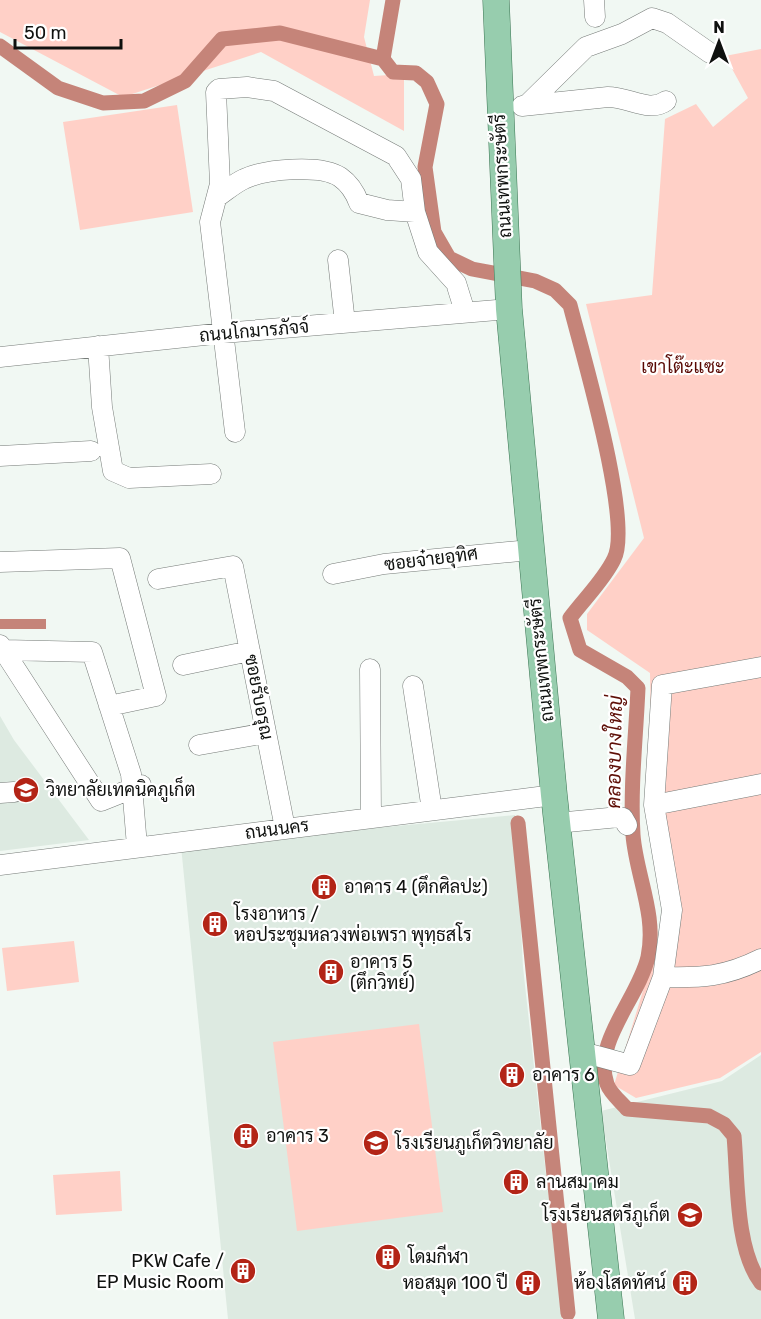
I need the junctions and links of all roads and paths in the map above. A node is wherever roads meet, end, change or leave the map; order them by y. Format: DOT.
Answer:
graph roads {
  1 [pos="496,0"];
  2 [pos="710,53"];
  3 [pos="666,101"];
  4 [pos="527,105"];
  5 [pos="499,110"];
  6 [pos="217,197"];
  7 [pos="415,212"];
  8 [pos="338,260"];
  9 [pos="509,309"];
  10 [pos="465,312"];
  11 [pos="345,323"];
  12 [pos="223,333"];
  13 [pos="98,346"];
  14 [pos="0,357"];
  15 [pos="235,432"];
  16 [pos="91,451"];
  17 [pos="0,456"];
  18 [pos="211,474"];
  19 [pos="530,550"];
  20 [pos="0,562"];
  21 [pos="333,574"];
  22 [pos="158,579"];
  23 [pos="2,648"];
  24 [pos="250,651"];
  25 [pos="183,664"];
  26 [pos="761,667"];
  27 [pos="370,669"];
  28 [pos="413,686"];
  29 [pos="109,706"];
  30 [pos="266,733"];
  31 [pos="199,745"];
  32 [pos="134,783"];
  33 [pos="761,784"];
  34 [pos="554,795"];
  35 [pos="432,810"];
  36 [pos="370,817"];
  37 [pos="653,817"];
  38 [pos="557,823"];
  39 [pos="627,825"];
  40 [pos="285,828"];
  41 [pos="144,845"];
  42 [pos="0,865"];
  43 [pos="761,959"];
  44 [pos="663,977"];
  45 [pos="585,1053"];
  46 [pos="611,1319"];
  1 -- 5 [label="main road, ถนนเทพกระษัตรี"];
  2 -- 4 [label="street"];
  3 -- 4 [label="street"];
  4 -- 5 [label="street"];
  5 -- 9 [label="main road, ถนนเทพกระษัตรี"];
  6 -- 7 [label="street"];
  6 -- 7 [label="street"];
  6 -- 12 [label="street"];
  7 -- 10 [label="street"];
  8 -- 11 [label="street"];
  9 -- 10 [label="street, ถนนโกมารภัจจ์"];
  9 -- 19 [label="main road, ถนนเทพกระษัตรี"];
  10 -- 11 [label="street, ถนนโกมารภัจจ์"];
  11 -- 12 [label="street, ถนนโกมารภัจจ์"];
  12 -- 13 [label="street, ถนนโกมารภัจจ์"];
  12 -- 15 [label="street"];
  13 -- 14 [label="street, ถนนโกมารภัจจ์"];
  13 -- 18 [label="street"];
  16 -- 17 [label="street"];
  19 -- 21 [label="street, ซอยจ๋ายอุทิศ"];
  19 -- 34 [label="main road, ถนนเทพกระษัตรี"];
  20 -- 29 [label="street"];
  22 -- 24 [label="street, ซอยรับอรุณ"];
  23 -- 29 [label="street"];
  23 -- 32 [label="street"];
  24 -- 25 [label="street"];
  24 -- 30 [label="street, ซอยรับอรุณ"];
  26 -- 37 [label="street"];
  27 -- 36 [label="street"];
  28 -- 35 [label="street"];
  29 -- 32 [label="street"];
  30 -- 31 [label="street"];
  30 -- 40 [label="street, ซอยรับอรุณ"];
  32 -- 41 [label="street"];
  33 -- 37 [label="street"];
  34 -- 35 [label="street, ถนนนคร"];
  34 -- 38 [label="main road, ถนนเทพกระษัตรี"];
  35 -- 36 [label="street, ถนนนคร"];
  36 -- 40 [label="street, ถนนนคร"];
  37 -- 44 [label="street"];
  38 -- 39 [label="street"];
  38 -- 45 [label="main road, ถนนเทพกระษัตรี"];
  40 -- 41 [label="street, ถนนนคร"];
  41 -- 42 [label="street, ถนนนคร"];
  43 -- 44 [label="street"];
  44 -- 45 [label="street"];
  45 -- 46 [label="main road, ถนนเทพกระษัตรี"];
}
